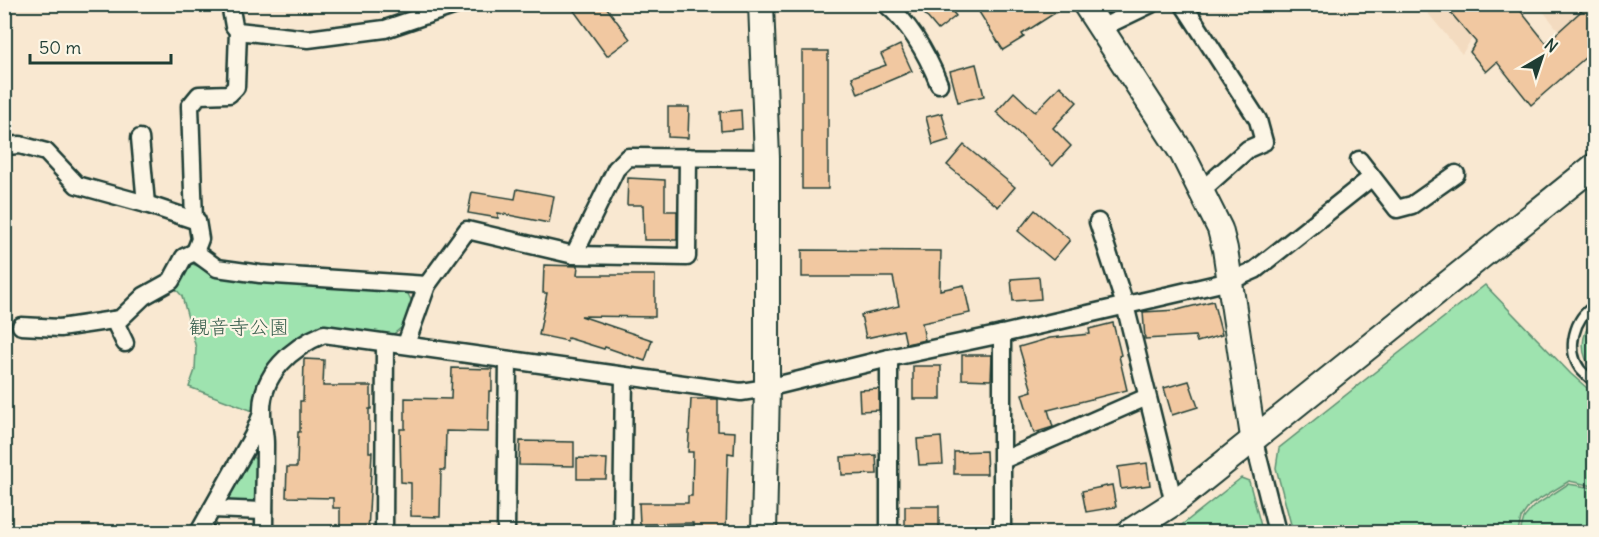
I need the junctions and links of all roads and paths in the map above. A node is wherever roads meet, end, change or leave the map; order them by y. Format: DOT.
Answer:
graph roads {
  1 [pos="230,4"];
  2 [pos="459,4"];
  3 [pos="761,4"];
  4 [pos="1151,4"];
  5 [pos="1183,4"];
  6 [pos="892,6"];
  7 [pos="1095,12"];
  8 [pos="238,31"];
  9 [pos="939,84"];
  10 [pos="140,138"];
  11 [pos="4,146"];
  12 [pos="688,157"];
  13 [pos="767,158"];
  14 [pos="1359,160"];
  15 [pos="1594,166"];
  16 [pos="1456,174"];
  17 [pos="1372,177"];
  18 [pos="1202,190"];
  19 [pos="146,204"];
  20 [pos="194,219"];
  21 [pos="1098,222"];
  22 [pos="195,252"];
  23 [pos="574,255"];
  24 [pos="1230,281"];
  25 [pos="427,285"];
  26 [pos="1125,305"];
  27 [pos="1594,306"];
  28 [pos="114,320"];
  29 [pos="21,326"];
  30 [pos="1002,334"];
  31 [pos="125,343"];
  32 [pos="385,343"];
  33 [pos="406,344"];
  34 [pos="889,358"];
  35 [pos="508,360"];
  36 [pos="624,376"];
  37 [pos="1594,382"];
  38 [pos="767,388"];
  39 [pos="1147,397"];
  40 [pos="262,412"];
  41 [pos="1253,437"];
  42 [pos="1003,460"];
  43 [pos="1174,502"];
  44 [pos="212,509"];
  45 [pos="264,511"];
  46 [pos="199,532"];
  47 [pos="264,532"];
  48 [pos="384,532"];
  49 [pos="506,532"];
  50 [pos="622,532"];
  51 [pos="764,532"];
  52 [pos="889,532"];
  53 [pos="1002,532"];
  54 [pos="1129,532"];
  55 [pos="1278,532"];
  1 -- 8 [label="street"];
  2 -- 8 [label="street"];
  3 -- 13 [label="street"];
  4 -- 7 [label="street"];
  5 -- 18 [label="street"];
  6 -- 9 [label="street"];
  7 -- 18 [label="street"];
  8 -- 20 [label="street"];
  10 -- 19 [label="street"];
  11 -- 19 [label="street"];
  12 -- 13 [label="street"];
  12 -- 23 [label="street"];
  12 -- 23 [label="street"];
  13 -- 38 [label="street"];
  14 -- 17 [label="street"];
  15 -- 41 [label="street"];
  16 -- 17 [label="street"];
  17 -- 24 [label="street"];
  18 -- 24 [label="street"];
  19 -- 20 [label="street"];
  20 -- 22 [label="street"];
  21 -- 26 [label="street"];
  22 -- 25 [label="street"];
  22 -- 28 [label="street"];
  23 -- 25 [label="street"];
  24 -- 26 [label="street"];
  24 -- 41 [label="street"];
  25 -- 33 [label="street"];
  26 -- 30 [label="street"];
  26 -- 39 [label="street"];
  27 -- 37 [label="lane"];
  28 -- 29 [label="street"];
  28 -- 31 [label="street"];
  30 -- 34 [label="street"];
  30 -- 42 [label="street"];
  32 -- 33 [label="street"];
  32 -- 40 [label="street"];
  32 -- 48 [label="street"];
  33 -- 35 [label="street"];
  34 -- 38 [label="street"];
  34 -- 52 [label="street"];
  35 -- 36 [label="street"];
  35 -- 49 [label="street"];
  36 -- 38 [label="street"];
  36 -- 50 [label="street"];
  38 -- 51 [label="street"];
  39 -- 42 [label="street"];
  39 -- 43 [label="street"];
  40 -- 44 [label="street"];
  40 -- 45 [label="street"];
  41 -- 43 [label="street"];
  41 -- 55 [label="street"];
  42 -- 53 [label="street"];
  43 -- 54 [label="street"];
  44 -- 45 [label="street"];
  44 -- 46 [label="street"];
  45 -- 47 [label="street"];
}
